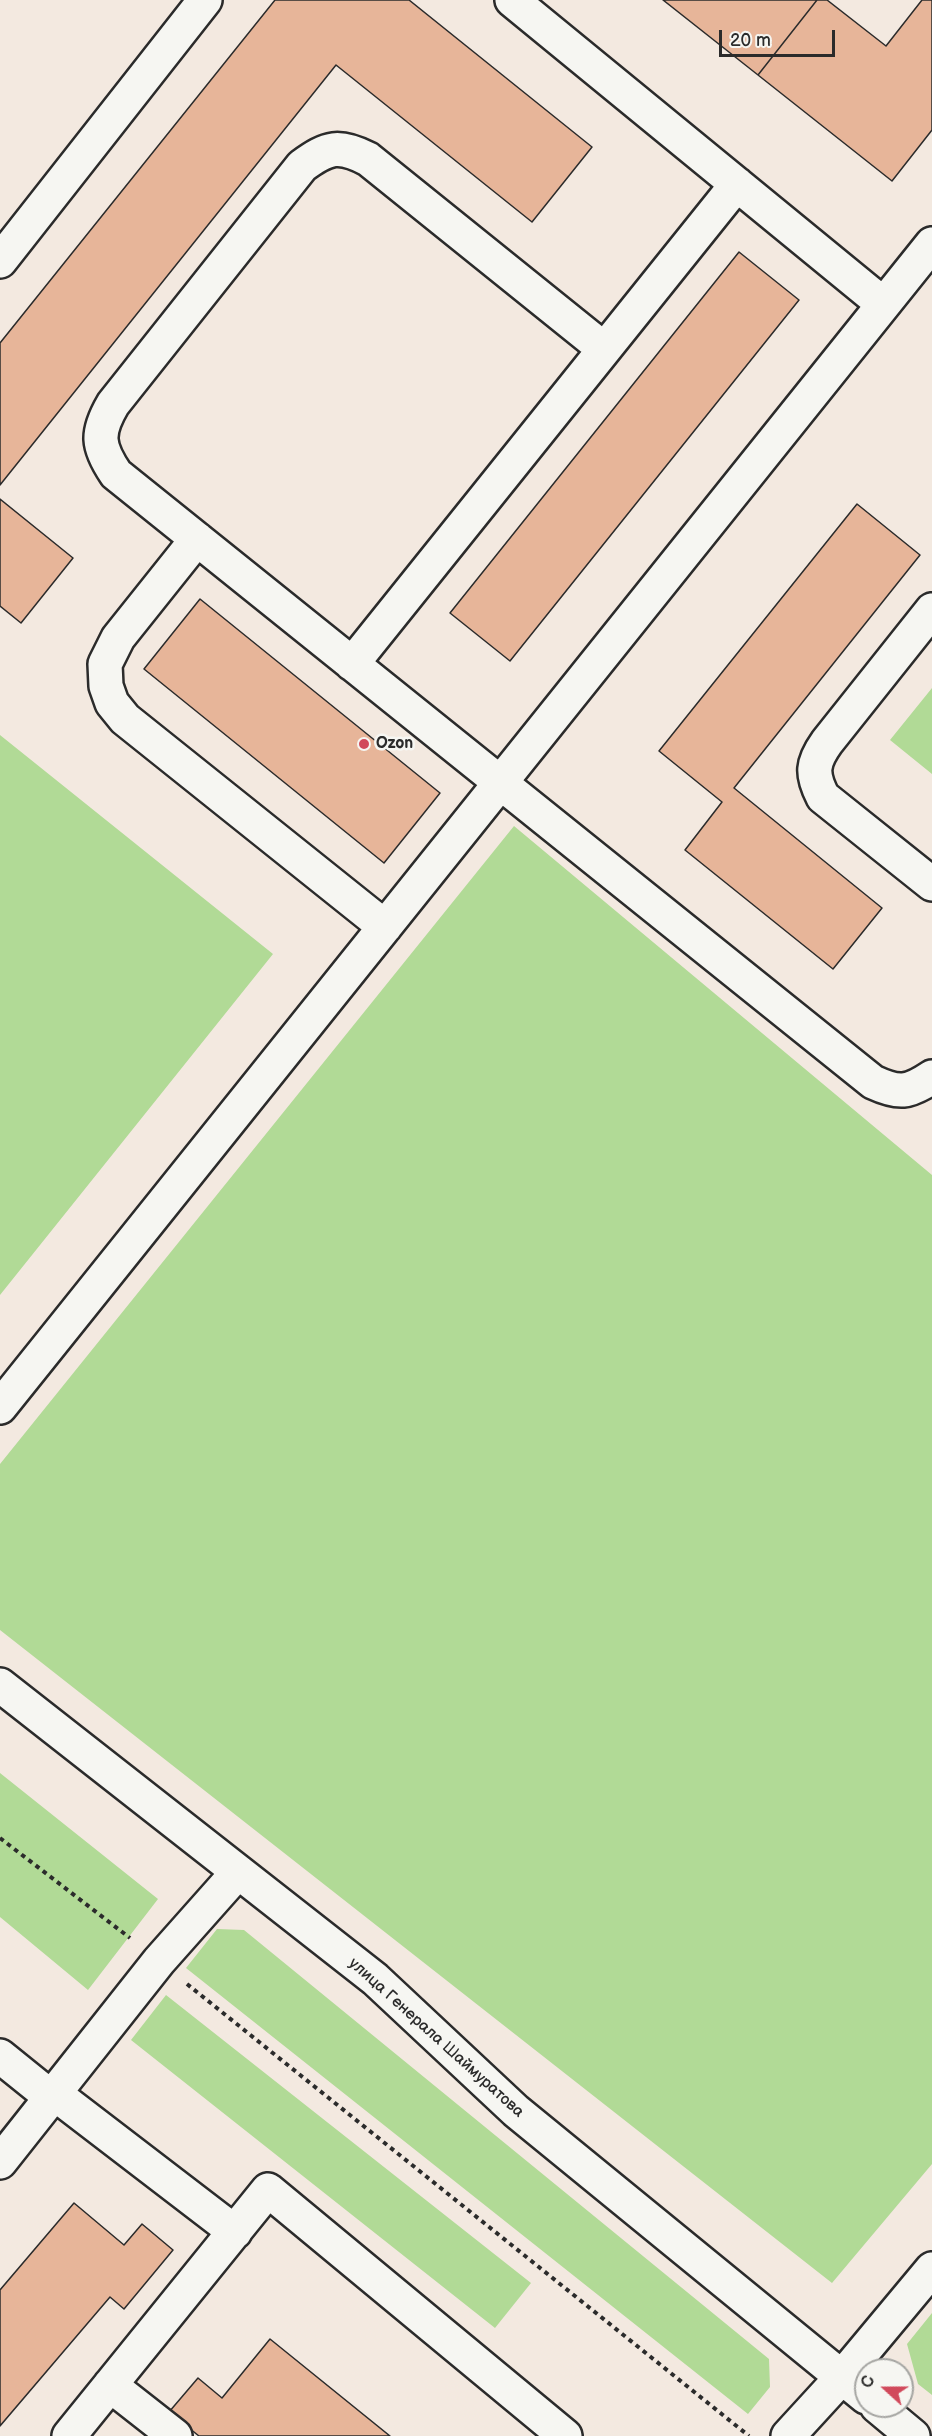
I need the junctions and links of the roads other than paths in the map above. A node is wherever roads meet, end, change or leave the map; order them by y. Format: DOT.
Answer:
graph roads {
  1 [pos="205,0"];
  2 [pos="512,0"];
  3 [pos="736,184"];
  4 [pos="932,244"];
  5 [pos="0,261"];
  6 [pos="884,304"];
  7 [pos="604,348"];
  8 [pos="197,539"];
  9 [pos="932,610"];
  10 [pos="352,664"];
  11 [pos="500,783"];
  12 [pos="932,884"];
  13 [pos="385,927"];
  14 [pos="932,1077"];
  15 [pos="0,1407"];
  16 [pos="0,1685"];
  17 [pos="238,1872"];
  18 [pos="0,2056"];
  19 [pos="54,2096"];
  20 [pos="0,2163"];
  21 [pos="235,2232"];
  22 [pos="932,2269"];
  23 [pos="873,2358"];
  24 [pos="110,2385"];
  25 [pos="854,2387"];
  26 [pos="891,2418"];
  27 [pos="69,2436"];
  28 [pos="175,2436"];
  29 [pos="565,2436"];
  30 [pos="788,2436"];
  31 [pos="913,2436"];
  1 -- 5 [label="street"];
  2 -- 3 [label="street"];
  3 -- 6 [label="street"];
  3 -- 7 [label="street"];
  4 -- 6 [label="street"];
  6 -- 11 [label="street"];
  7 -- 8 [label="street"];
  7 -- 10 [label="street"];
  8 -- 10 [label="street"];
  8 -- 13 [label="street"];
  9 -- 12 [label="street"];
  10 -- 11 [label="street"];
  11 -- 13 [label="street"];
  11 -- 14 [label="street"];
  13 -- 15 [label="street"];
  16 -- 17 [label="street, улица Генерала Шаймуратова"];
  17 -- 19 [label="street"];
  17 -- 25 [label="street, улица Генерала Шаймуратова"];
  18 -- 19 [label="street"];
  19 -- 20 [label="street"];
  19 -- 21 [label="street"];
  21 -- 24 [label="street"];
  21 -- 29 [label="street"];
  22 -- 23 [label="street"];
  24 -- 27 [label="street"];
  24 -- 28 [label="street"];
  25 -- 30 [label="street"];
  26 -- 31 [label="street"];
}
